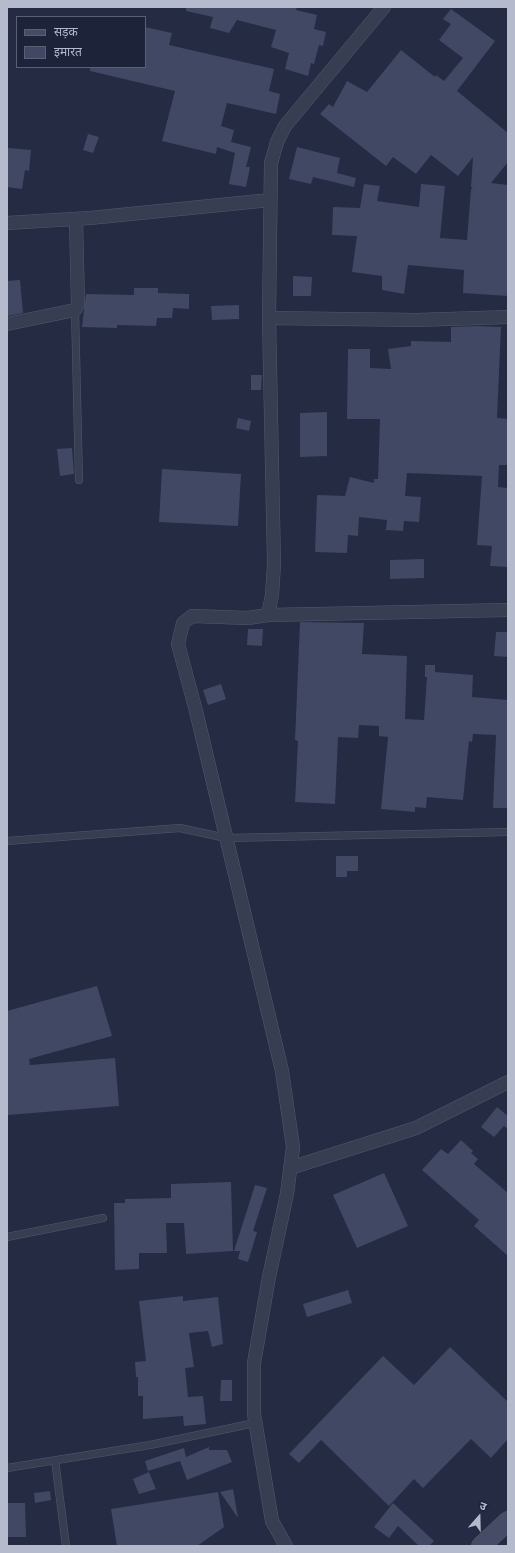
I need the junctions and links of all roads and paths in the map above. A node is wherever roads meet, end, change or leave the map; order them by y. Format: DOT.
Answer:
graph roads {
  1 [pos="384,7"];
  2 [pos="270,200"];
  3 [pos="76,219"];
  4 [pos="7,223"];
  5 [pos="75,310"];
  6 [pos="508,317"];
  7 [pos="269,318"];
  8 [pos="7,324"];
  9 [pos="79,480"];
  10 [pos="508,610"];
  11 [pos="268,615"];
  12 [pos="508,832"];
  13 [pos="226,838"];
  14 [pos="7,841"];
  15 [pos="508,1082"];
  16 [pos="290,1168"];
  17 [pos="103,1218"];
  18 [pos="7,1237"];
  19 [pos="255,1423"];
  20 [pos="55,1460"];
  21 [pos="7,1468"];
  22 [pos="508,1521"];
  23 [pos="66,1546"];
  24 [pos="286,1546"];
  25 [pos="481,1546"];
  1 -- 2 [label="street"];
  2 -- 3 [label="street"];
  2 -- 7 [label="street"];
  3 -- 4 [label="street"];
  3 -- 5 [label="street"];
  5 -- 8 [label="street"];
  5 -- 9 [label="lane"];
  6 -- 7 [label="street"];
  7 -- 11 [label="street"];
  10 -- 11 [label="street"];
  11 -- 13 [label="street"];
  12 -- 13 [label="lane"];
  13 -- 14 [label="lane"];
  13 -- 16 [label="street"];
  15 -- 16 [label="street"];
  16 -- 19 [label="street"];
  17 -- 18 [label="lane"];
  19 -- 20 [label="lane"];
  19 -- 24 [label="street"];
  20 -- 21 [label="lane"];
  20 -- 23 [label="lane"];
  22 -- 25 [label="main road"];
}
